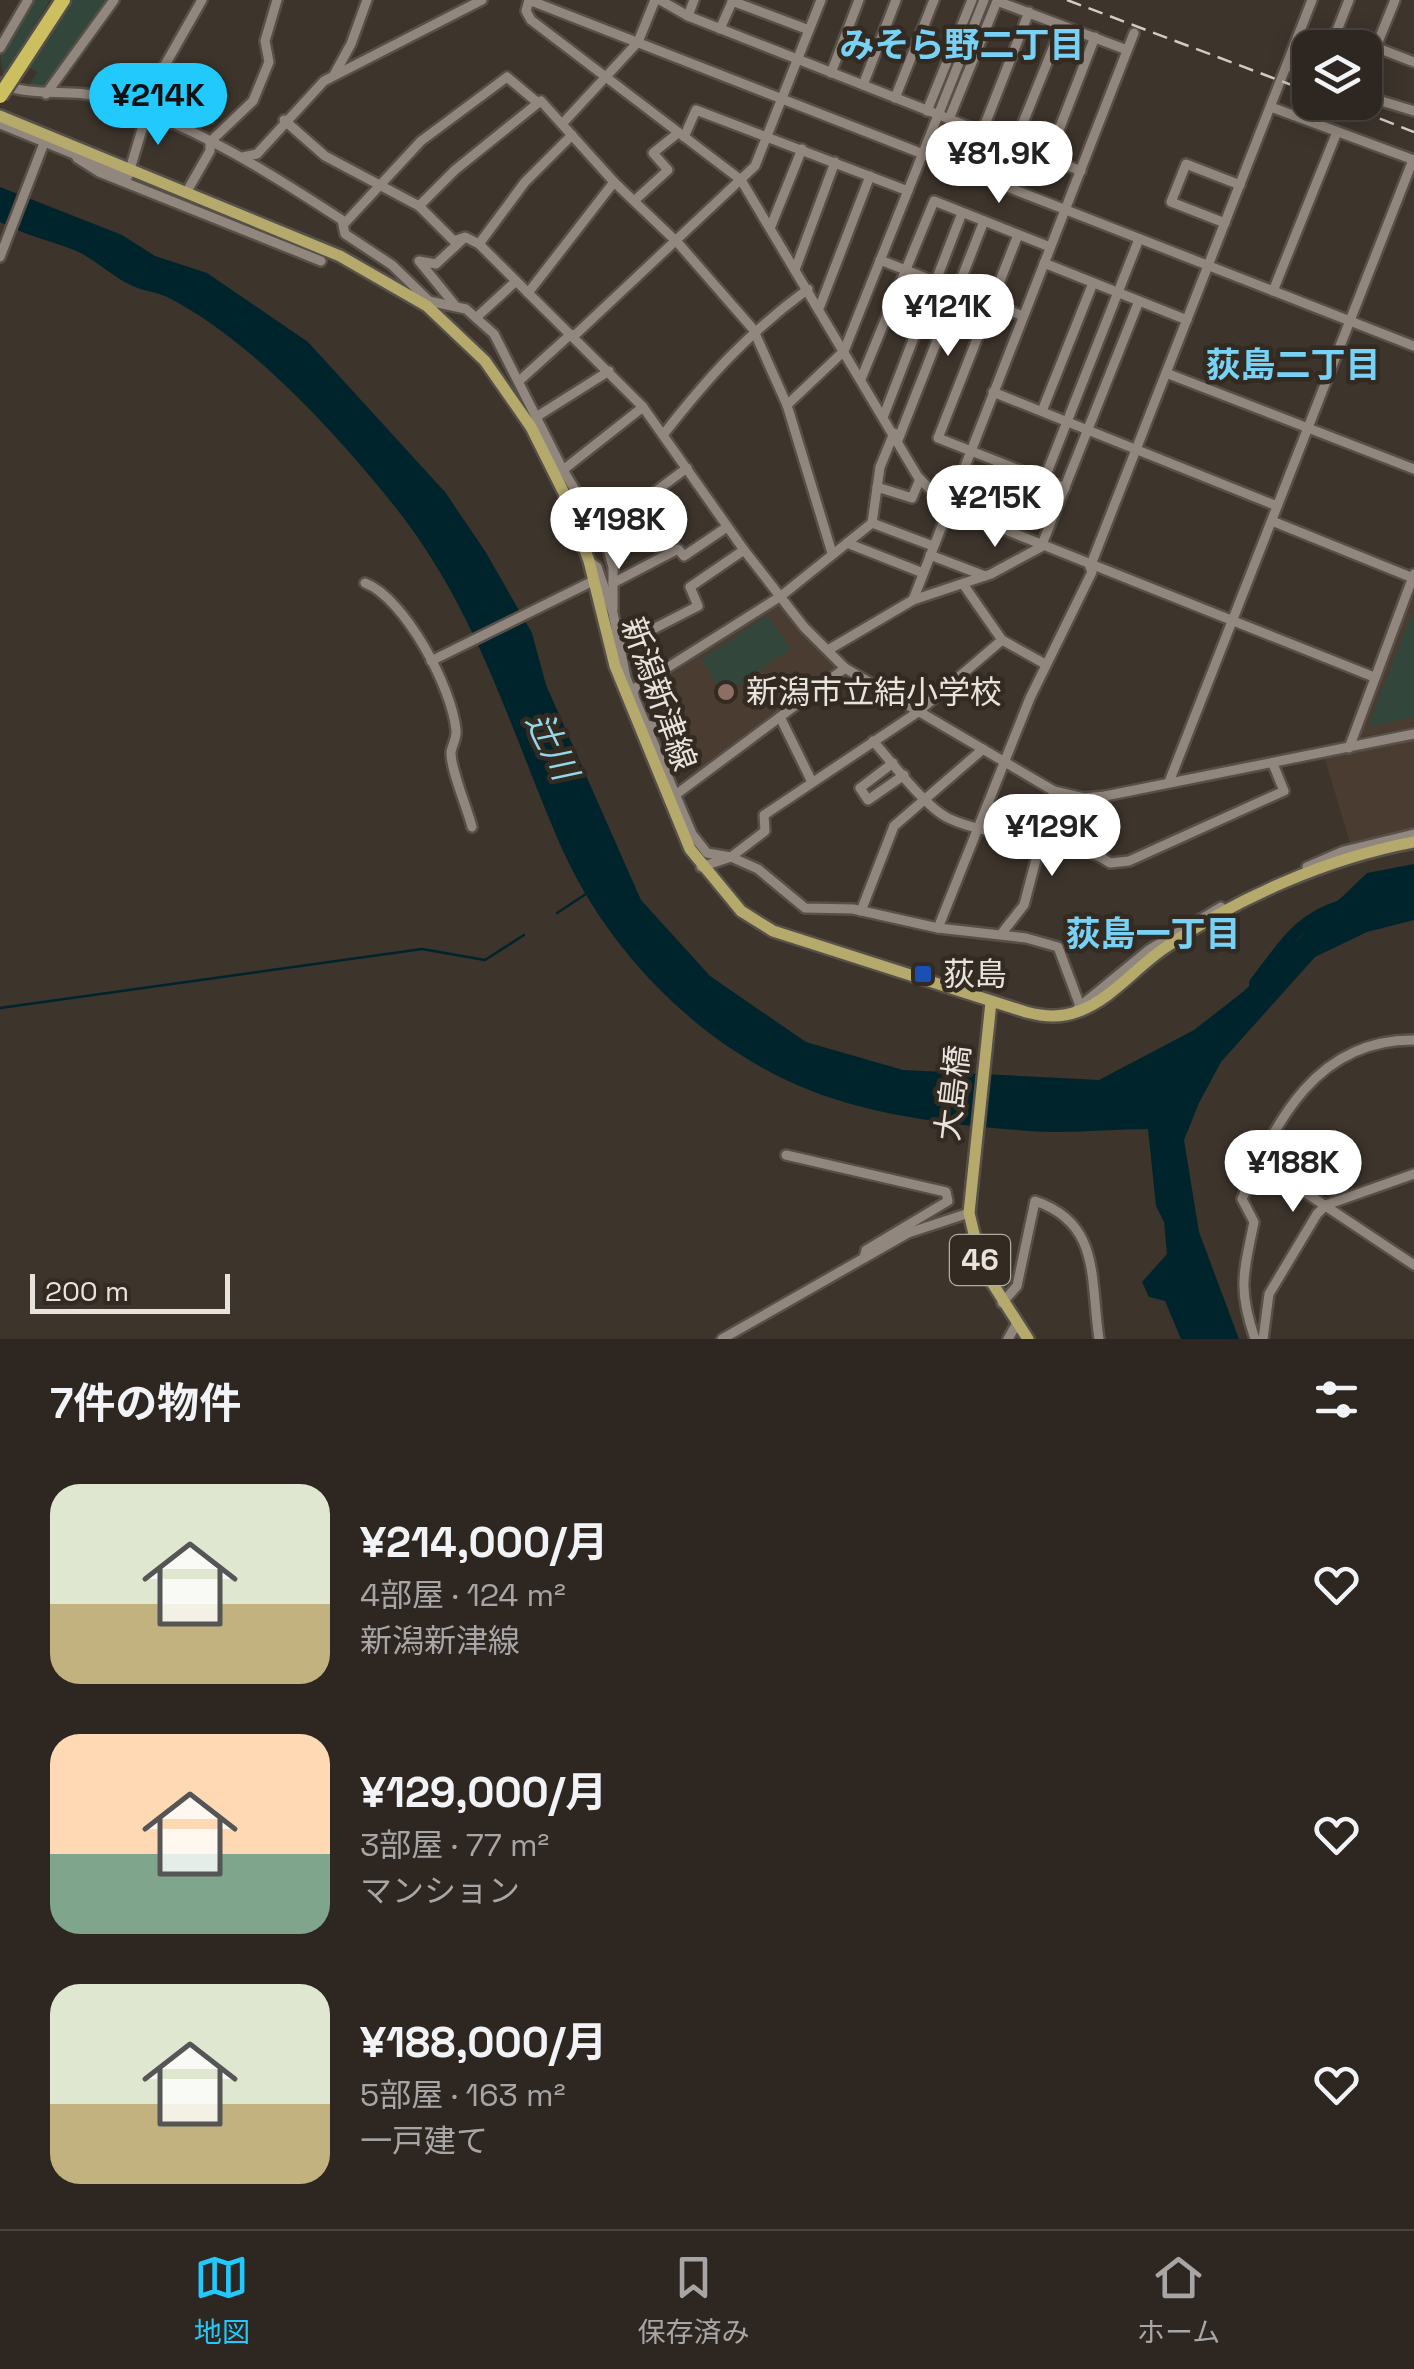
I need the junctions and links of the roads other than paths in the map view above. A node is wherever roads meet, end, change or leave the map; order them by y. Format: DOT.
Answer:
graph roads {
  1 [pos="28,0"];
  2 [pos="63,0"];
  3 [pos="114,0"];
  4 [pos="201,0"];
  5 [pos="277,0"];
  6 [pos="367,0"];
  7 [pos="482,0"];
  8 [pos="529,0"];
  9 [pos="657,0"];
  10 [pos="694,0"];
  11 [pos="732,0"];
  12 [pos="821,0"];
  13 [pos="860,0"];
  14 [pos="896,0"];
  15 [pos="934,0"];
  16 [pos="972,0"];
  17 [pos="984,0"];
  18 [pos="1312,0"];
  19 [pos="1349,0"];
  20 [pos="1395,0"];
  21 [pos="1029,12"];
  22 [pos="688,16"];
  23 [pos="1062,26"];
  24 [pos="720,29"];
  25 [pos="809,30"];
  26 [pos="1337,30"];
  27 [pos="1134,33"];
  28 [pos="1382,33"];
  29 [pos="1095,38"];
  30 [pos="638,42"];
  31 [pos="0,48"];
  32 [pos="1127,50"];
  33 [pos="1382,50"];
  34 [pos="798,60"];
  35 [pos="1414,62"];
  36 [pos="1287,65"];
  37 [pos="1292,67"];
  38 [pos="831,73"];
  39 [pos="334,75"];
  40 [pos="605,78"];
  41 [pos="6,80"];
  42 [pos="862,85"];
  43 [pos="46,94"];
  44 [pos="0,96"];
  45 [pos="895,98"];
  46 [pos="783,99"];
  47 [pos="1382,101"];
  48 [pos="538,103"];
  49 [pos="1271,107"];
  50 [pos="927,110"];
  51 [pos="1414,111"];
  52 [pos="147,114"];
  53 [pos="0,116"];
  54 [pos="944,117"];
  55 [pos="284,120"];
  56 [pos="0,124"];
  57 [pos="562,124"];
  58 [pos="982,132"];
  59 [pos="1336,132"];
  60 [pos="572,135"];
  61 [pos="681,135"];
  62 [pos="769,136"];
  63 [pos="211,141"];
  64 [pos="1014,145"];
  65 [pos="42,146"];
  66 [pos="802,149"];
  67 [pos="923,154"];
  68 [pos="77,155"];
  69 [pos="241,157"];
  70 [pos="1048,158"];
  71 [pos="1414,160"];
  72 [pos="835,162"];
  73 [pos="129,168"];
  74 [pos="1080,171"];
  75 [pos="870,176"];
  76 [pos="741,180"];
  77 [pos="614,182"];
  78 [pos="380,185"];
  79 [pos="1240,185"];
  80 [pos="908,191"];
  81 [pos="186,193"];
  82 [pos="634,201"];
  83 [pos="419,206"];
  84 [pos="1065,210"];
  85 [pos="962,212"];
  86 [pos="984,221"];
  87 [pos="1225,223"];
  88 [pos="344,224"];
  89 [pos="771,226"];
  90 [pos="1018,234"];
  91 [pos="465,237"];
  92 [pos="1139,239"];
  93 [pos="678,243"];
  94 [pos="480,244"];
  95 [pos="1050,247"];
  96 [pos="0,258"];
  97 [pos="880,260"];
  98 [pos="321,261"];
  99 [pos="1044,264"];
  100 [pos="1208,266"];
  101 [pos="796,267"];
  102 [pos="905,270"];
  103 [pos="516,281"];
  104 [pos="936,282"];
  105 [pos="1092,282"];
  106 [pos="808,289"];
  107 [pos="956,290"];
  108 [pos="1272,291"];
  109 [pos="1118,292"];
  110 [pos="528,293"];
  111 [pos="412,296"];
  112 [pos="1139,301"];
  113 [pos="429,302"];
  114 [pos="991,303"];
  115 [pos="454,304"];
  116 [pos="820,306"];
  117 [pos="478,316"];
  118 [pos="1024,316"];
  119 [pos="1187,320"];
  120 [pos="1350,321"];
  121 [pos="753,330"];
  122 [pos="573,335"];
  123 [pos="1414,346"];
  124 [pos="844,351"];
  125 [pos="609,371"];
  126 [pos="1166,372"];
  127 [pos="862,379"];
  128 [pos="518,381"];
  129 [pos="993,392"];
  130 [pos="787,406"];
  131 [pos="643,407"];
  132 [pos="1042,411"];
  133 [pos="884,415"];
  134 [pos="536,417"];
  135 [pos="1067,421"];
  136 [pos="1308,429"];
  137 [pos="1088,430"];
  138 [pos="663,435"];
  139 [pos="896,436"];
  140 [pos="1136,448"];
  141 [pos="970,451"];
  142 [pos="688,468"];
  143 [pos="1414,468"];
  144 [pos="563,470"];
  145 [pos="920,479"];
  146 [pos="1044,480"];
  147 [pos="877,487"];
  148 [pos="1065,488"];
  149 [pos="1278,506"];
  150 [pos="948,507"];
  151 [pos="1272,520"];
  152 [pos="872,523"];
  153 [pos="727,527"];
  154 [pos="606,541"];
  155 [pos="847,544"];
  156 [pos="1042,547"];
  157 [pos="744,550"];
  158 [pos="932,550"];
  159 [pos="611,553"];
  160 [pos="832,553"];
  161 [pos="589,562"];
  162 [pos="1090,567"];
  163 [pos="924,573"];
  164 [pos="986,576"];
  165 [pos="1413,576"];
  166 [pos="593,582"];
  167 [pos="364,583"];
  168 [pos="612,583"];
  169 [pos="963,584"];
  170 [pos="1411,590"];
  171 [pos="606,596"];
  172 [pos="781,596"];
  173 [pos="913,600"];
  174 [pos="613,613"];
  175 [pos="1232,622"];
  176 [pos="1002,640"];
  177 [pos="620,646"];
  178 [pos="828,650"];
  179 [pos="434,659"];
  180 [pos="1046,664"];
  181 [pos="615,666"];
  182 [pos="845,668"];
  183 [pos="1374,676"];
  184 [pos="626,678"];
  185 [pos="632,690"];
  186 [pos="918,712"];
  187 [pos="780,716"];
  188 [pos="666,720"];
  189 [pos="645,727"];
  190 [pos="1414,734"];
  191 [pos="873,742"];
  192 [pos="1349,748"];
  193 [pos="983,749"];
  194 [pos="1007,762"];
  195 [pos="893,763"];
  196 [pos="1273,764"];
  197 [pos="904,775"];
  198 [pos="812,782"];
  199 [pos="1169,782"];
  200 [pos="1054,791"];
  201 [pos="674,796"];
  202 [pos="1105,796"];
  203 [pos="928,799"];
  204 [pos="472,827"];
  205 [pos="979,827"];
  206 [pos="692,834"];
  207 [pos="1414,834"];
  208 [pos="1414,842"];
  209 [pos="1042,843"];
  210 [pos="1091,850"];
  211 [pos="731,856"];
  212 [pos="701,868"];
  213 [pos="861,911"];
  214 [pos="938,928"];
  215 [pos="1002,934"];
  216 [pos="991,1002"];
  217 [pos="1079,1009"];
  218 [pos="1414,1040"];
  219 [pos="786,1155"];
  220 [pos="1414,1174"];
  221 [pos="1291,1184"];
  222 [pos="1326,1205"];
  223 [pos="969,1212"];
  224 [pos="864,1258"];
  225 [pos="1414,1265"];
  226 [pos="1001,1303"];
  227 [pos="1017,1323"];
  228 [pos="722,1339"];
  229 [pos="1008,1339"];
  230 [pos="1028,1339"];
  231 [pos="1099,1339"];
  232 [pos="1255,1339"];
  233 [pos="1263,1339"];
  1 -- 31 [label="street"];
  2 -- 41 [label="highway"];
  3 -- 43 [label="street"];
  4 -- 52 [label="street"];
  5 -- 63 [label="street"];
  6 -- 39 [label="street"];
  7 -- 39 [label="street"];
  8 -- 30 [label="street"];
  8 -- 40 [label="street"];
  9 -- 22 [label="street"];
  9 -- 30 [label="street"];
  10 -- 22 [label="street"];
  11 -- 24 [label="street"];
  11 -- 25 [label="street"];
  12 -- 25 [label="street"];
  13 -- 38 [label="street"];
  14 -- 42 [label="street"];
  15 -- 45 [label="street"];
  16 -- 50 [label="street"];
  17 -- 54 [label="street"];
  18 -- 36 [label="street"];
  19 -- 26 [label="street"];
  20 -- 28 [label="street"];
  21 -- 23 [label="street"];
  21 -- 54 [label="street"];
  21 -- 58 [label="street"];
  22 -- 24 [label="street"];
  23 -- 29 [label="street"];
  23 -- 64 [label="street"];
  24 -- 34 [label="street"];
  25 -- 34 [label="street"];
  27 -- 32 [label="street"];
  29 -- 32 [label="street"];
  29 -- 70 [label="street"];
  30 -- 40 [label="street"];
  30 -- 46 [label="street"];
  32 -- 74 [label="street"];
  33 -- 35 [label="street"];
  34 -- 38 [label="street"];
  34 -- 46 [label="street"];
  36 -- 37 [label="street"];
  36 -- 49 [label="street"];
  38 -- 42 [label="street"];
  39 -- 55 [label="street"];
  40 -- 57 [label="street"];
  40 -- 61 [label="street"];
  41 -- 43 [label="street"];
  41 -- 44 [label="highway, bridge"];
  42 -- 45 [label="street"];
  43 -- 52 [label="street"];
  45 -- 50 [label="street"];
  46 -- 62 [label="street"];
  46 -- 67 [label="street"];
  47 -- 51 [label="street"];
  48 -- 57 [label="street"];
  48 -- 78 [label="street"];
  48 -- 83 [label="street"];
  49 -- 59 [label="street"];
  49 -- 79 [label="street"];
  50 -- 54 [label="street"];
  52 -- 63 [label="street"];
  52 -- 73 [label="street"];
  53 -- 73 [label="main road, 新潟新津線"];
  54 -- 58 [label="street"];
  54 -- 67 [label="street"];
  55 -- 69 [label="street"];
  55 -- 78 [label="street"];
  56 -- 65 [label="street"];
  57 -- 60 [label="street"];
  58 -- 64 [label="street"];
  59 -- 71 [label="street"];
  59 -- 108 [label="street"];
  60 -- 77 [label="street"];
  60 -- 94 [label="street"];
  61 -- 62 [label="street"];
  61 -- 76 [label="street"];
  61 -- 82 [label="street"];
  62 -- 66 [label="street"];
  62 -- 76 [label="street"];
  63 -- 69 [label="street"];
  63 -- 81 [label="street"];
  64 -- 70 [label="street"];
  65 -- 68 [label="street"];
  65 -- 96 [label="street"];
  66 -- 72 [label="street"];
  66 -- 89 [label="street"];
  67 -- 80 [label="street"];
  67 -- 84 [label="street"];
  68 -- 73 [label="street"];
  68 -- 98 [label="street"];
  69 -- 88 [label="street"];
  70 -- 74 [label="street"];
  71 -- 120 [label="street"];
  72 -- 75 [label="street"];
  72 -- 101 [label="street"];
  73 -- 81 [label="main road, 新潟新津線"];
  74 -- 84 [label="street"];
  75 -- 80 [label="street"];
  75 -- 116 [label="street"];
  76 -- 89 [label="street"];
  76 -- 93 [label="street"];
  77 -- 82 [label="street"];
  77 -- 110 [label="street"];
  78 -- 83 [label="street"];
  78 -- 88 [label="street"];
  79 -- 87 [label="street"];
  79 -- 87 [label="street"];
  80 -- 97 [label="street"];
  81 -- 111 [label="main road, 新潟新津線"];
  82 -- 93 [label="street"];
  83 -- 91 [label="street"];
  84 -- 92 [label="street"];
  84 -- 95 [label="street"];
  85 -- 86 [label="street"];
  85 -- 102 [label="street"];
  85 -- 104 [label="street"];
  86 -- 90 [label="street"];
  86 -- 107 [label="street"];
  87 -- 100 [label="street"];
  88 -- 113 [label="street"];
  89 -- 101 [label="street"];
  90 -- 95 [label="street"];
  90 -- 114 [label="street"];
  91 -- 94 [label="street"];
  91 -- 115 [label="street"];
  92 -- 100 [label="street"];
  92 -- 109 [label="street"];
  93 -- 121 [label="street"];
  93 -- 122 [label="street"];
  94 -- 103 [label="street"];
  95 -- 99 [label="street"];
  97 -- 102 [label="street"];
  97 -- 124 [label="street"];
  99 -- 105 [label="street"];
  99 -- 118 [label="street"];
  100 -- 108 [label="street"];
  100 -- 119 [label="street"];
  101 -- 106 [label="street"];
  102 -- 104 [label="street"];
  102 -- 127 [label="street"];
  103 -- 110 [label="street"];
  103 -- 117 [label="street"];
  104 -- 107 [label="street"];
  104 -- 133 [label="street"];
  105 -- 109 [label="street"];
  105 -- 132 [label="street"];
  106 -- 116 [label="street"];
  106 -- 121 [label="street"];
  107 -- 114 [label="street"];
  107 -- 139 [label="street"];
  108 -- 120 [label="street"];
  109 -- 112 [label="street"];
  109 -- 135 [label="street"];
  110 -- 122 [label="street"];
  111 -- 113 [label="street"];
  111 -- 161 [label="main road, 新潟新津線"];
  112 -- 119 [label="street"];
  112 -- 137 [label="street"];
  113 -- 115 [label="street"];
  114 -- 118 [label="street"];
  114 -- 141 [label="street"];
  115 -- 117 [label="street"];
  116 -- 124 [label="street"];
  117 -- 128 [label="street"];
  118 -- 129 [label="street"];
  119 -- 126 [label="street"];
  120 -- 123 [label="street"];
  120 -- 136 [label="street"];
  121 -- 130 [label="street"];
  121 -- 138 [label="street"];
  122 -- 125 [label="street"];
  122 -- 128 [label="street"];
  124 -- 127 [label="street"];
  124 -- 130 [label="street"];
  125 -- 131 [label="street"];
  125 -- 134 [label="street"];
  126 -- 136 [label="street"];
  126 -- 140 [label="street"];
  127 -- 133 [label="street"];
  128 -- 134 [label="street"];
  129 -- 132 [label="street"];
  129 -- 141 [label="street"];
  130 -- 160 [label="street"];
  131 -- 138 [label="street"];
  131 -- 144 [label="street"];
  132 -- 135 [label="street"];
  133 -- 139 [label="street"];
  134 -- 144 [label="street"];
  135 -- 137 [label="street"];
  135 -- 146 [label="street"];
  136 -- 143 [label="street"];
  136 -- 149 [label="street"];
  137 -- 140 [label="street"];
  137 -- 148 [label="street"];
  138 -- 142 [label="street"];
  139 -- 145 [label="street"];
  139 -- 147 [label="street"];
  140 -- 149 [label="street"];
  140 -- 162 [label="street"];
  141 -- 146 [label="street"];
  141 -- 150 [label="street"];
  142 -- 153 [label="street"];
  142 -- 154 [label="street"];
  144 -- 154 [label="street"];
  145 -- 147 [label="street"];
  145 -- 150 [label="street"];
  146 -- 148 [label="street"];
  147 -- 152 [label="street"];
  148 -- 156 [label="street"];
  149 -- 151 [label="street"];
  150 -- 156 [label="street"];
  150 -- 158 [label="street"];
  151 -- 165 [label="street"];
  151 -- 175 [label="street"];
  152 -- 155 [label="street"];
  152 -- 158 [label="street"];
  153 -- 157 [label="street"];
  153 -- 168 [label="street"];
  154 -- 159 [label="street"];
  155 -- 160 [label="street"];
  155 -- 163 [label="street"];
  156 -- 162 [label="street"];
  156 -- 164 [label="street"];
  157 -- 172 [label="street"];
  157 -- 177 [label="street"];
  158 -- 163 [label="street"];
  158 -- 164 [label="street"];
  159 -- 168 [label="street"];
  159 -- 171 [label="street"];
  160 -- 172 [label="street"];
  161 -- 166 [label="main road, 新潟新津線"];
  161 -- 171 [label="street"];
  162 -- 175 [label="street"];
  162 -- 180 [label="street"];
  163 -- 173 [label="street"];
  164 -- 169 [label="street"];
  165 -- 170 [label="street"];
  166 -- 179 [label="street"];
  166 -- 181 [label="main road, 新潟新津線"];
  167 -- 179 [label="street"];
  168 -- 174 [label="street"];
  169 -- 173 [label="street"];
  169 -- 176 [label="street"];
  170 -- 183 [label="street"];
  171 -- 174 [label="street"];
  172 -- 178 [label="street"];
  172 -- 185 [label="street"];
  173 -- 178 [label="street"];
  174 -- 177 [label="street"];
  175 -- 183 [label="street"];
  175 -- 199 [label="street"];
  176 -- 180 [label="street"];
  176 -- 186 [label="street"];
  177 -- 184 [label="street"];
  178 -- 182 [label="street"];
  179 -- 204 [label="street"];
  180 -- 194 [label="street"];
  181 -- 184 [label="street"];
  181 -- 189 [label="main road, 新潟新津線"];
  182 -- 186 [label="street"];
  182 -- 187 [label="street"];
  183 -- 192 [label="street"];
  184 -- 185 [label="street"];
  185 -- 189 [label="street"];
  186 -- 191 [label="street"];
  186 -- 193 [label="street"];
  187 -- 198 [label="street"];
  187 -- 201 [label="street"];
  188 -- 189 [label="street"];
  189 -- 201 [label="street"];
  189 -- 212 [label="main road, 新潟新津線"];
  190 -- 192 [label="street"];
  191 -- 195 [label="street"];
  191 -- 198 [label="street"];
  192 -- 196 [label="street"];
  193 -- 194 [label="street"];
  193 -- 203 [label="street"];
  194 -- 200 [label="street"];
  194 -- 205 [label="street"];
  195 -- 197 [label="street"];
  195 -- 197 [label="street"];
  196 -- 199 [label="street"];
  196 -- 210 [label="street"];
  197 -- 203 [label="street"];
  198 -- 211 [label="street"];
  199 -- 202 [label="street"];
  200 -- 202 [label="street"];
  200 -- 209 [label="street"];
  201 -- 206 [label="street"];
  202 -- 210 [label="street"];
  203 -- 205 [label="street"];
  203 -- 213 [label="street"];
  205 -- 209 [label="street"];
  205 -- 214 [label="street"];
  206 -- 211 [label="street"];
  206 -- 212 [label="street"];
  207 -- 217 [label="street"];
  208 -- 217 [label="main road"];
  209 -- 210 [label="street"];
  209 -- 215 [label="street"];
  211 -- 212 [label="street"];
  211 -- 213 [label="street"];
  212 -- 216 [label="main road, 新潟新津線"];
  213 -- 214 [label="street"];
  214 -- 215 [label="street"];
  215 -- 217 [label="street"];
  216 -- 217 [label="main road, 新潟新津線"];
  216 -- 223 [label="main road, 大島橋 / 46"];
  218 -- 232 [label="street"];
  219 -- 224 [label="street"];
  220 -- 222 [label="street"];
  221 -- 222 [label="street"];
  222 -- 225 [label="street"];
  222 -- 233 [label="street"];
  223 -- 224 [label="street"];
  223 -- 226 [label="main road, 46"];
  224 -- 228 [label="street"];
  226 -- 227 [label="main road, 46"];
  226 -- 231 [label="street"];
  227 -- 229 [label="street"];
  227 -- 230 [label="main road, 46"];
}
